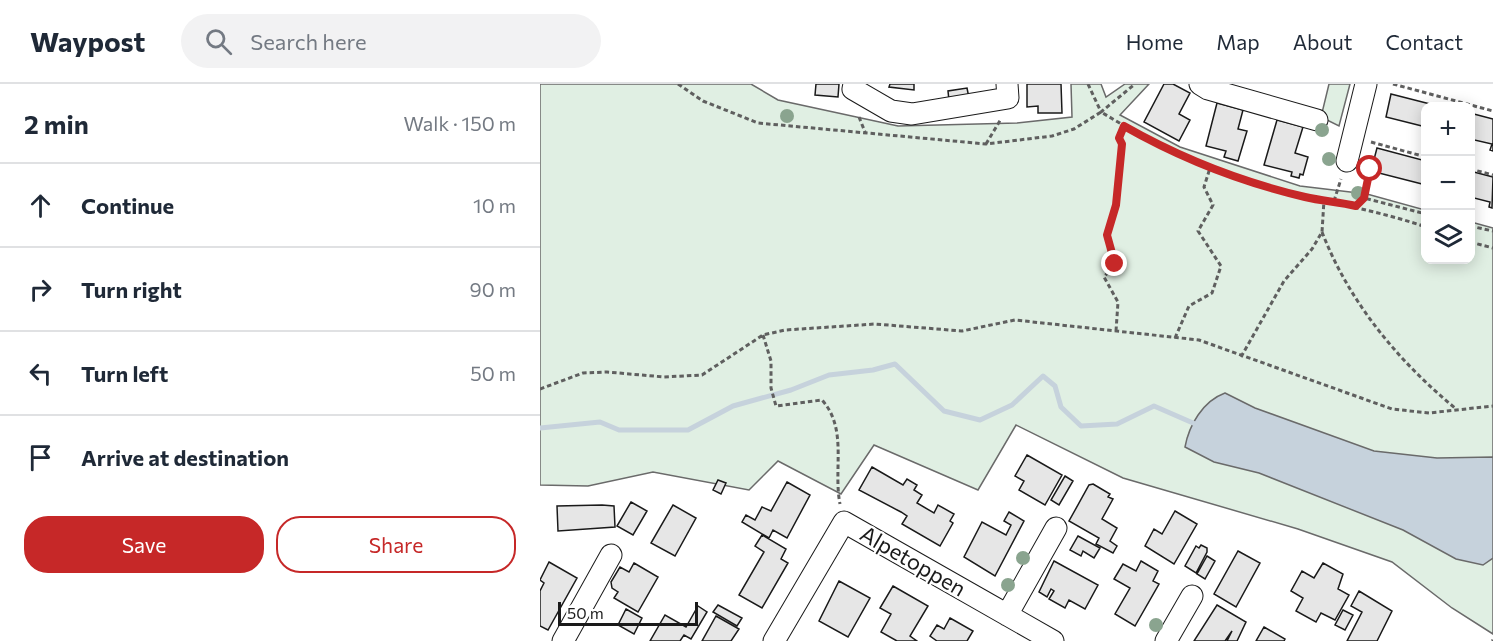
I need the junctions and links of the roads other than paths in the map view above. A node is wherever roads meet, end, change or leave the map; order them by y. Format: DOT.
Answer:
graph roads {
  1 [pos="854,84"];
  2 [pos="1007,84"];
  3 [pos="1200,84"];
  4 [pos="1366,84"];
  5 [pos="1254,93"];
  6 [pos="1317,120"];
  7 [pos="1357,160"];
  8 [pos="1056,528"];
  9 [pos="611,555"];
  10 [pos="1192,596"];
  11 [pos="1007,615"];
  12 [pos="563,641"];
  13 [pos="774,641"];
  14 [pos="1053,641"];
  15 [pos="1166,641"];
  1 -- 2 [label="street"];
  3 -- 5 [label="street"];
  4 -- 7 [label="street"];
  5 -- 6 [label="street"];
  8 -- 11 [label="street"];
  9 -- 12 [label="street"];
  10 -- 15 [label="street"];
  11 -- 13 [label="street, Alpetoppen"];
  11 -- 14 [label="street, Alpetoppen"];
}
